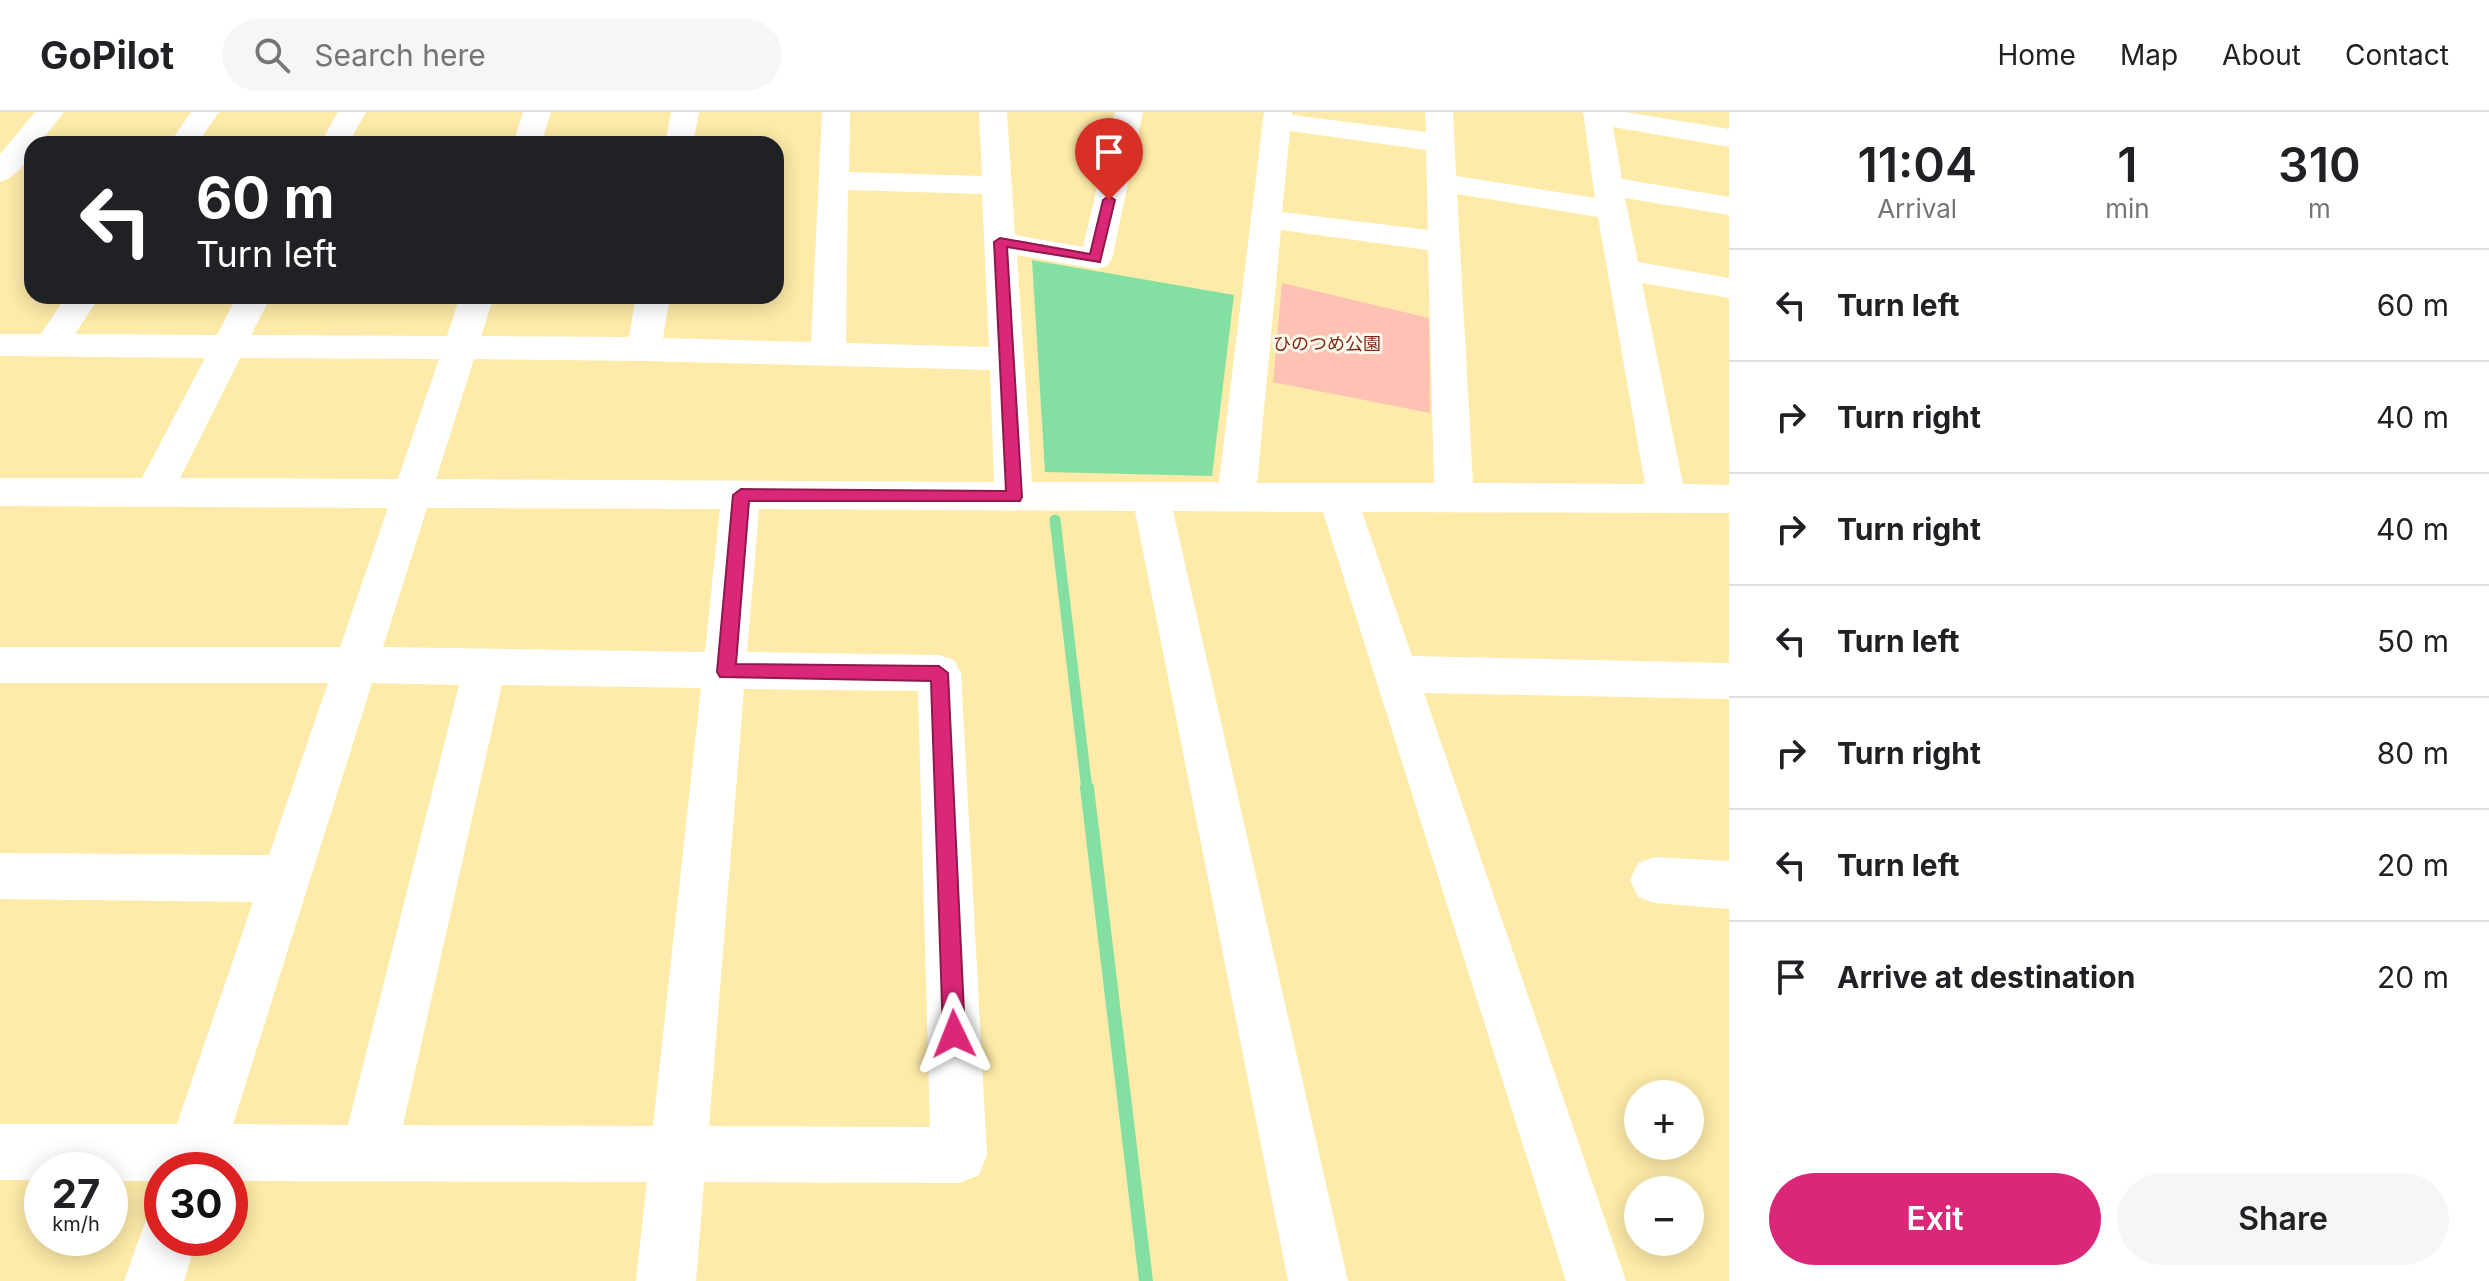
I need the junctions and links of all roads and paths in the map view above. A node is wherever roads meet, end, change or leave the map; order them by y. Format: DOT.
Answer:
graph roads {
  1 [pos="50,112"];
  2 [pos="205,112"];
  3 [pos="352,112"];
  4 [pos="537,112"];
  5 [pos="685,112"];
  6 [pos="836,112"];
  7 [pos="993,112"];
  8 [pos="1129,112"];
  9 [pos="1597,114"];
  10 [pos="1277,116"];
  11 [pos="1440,127"];
  12 [pos="32,136"];
  13 [pos="188,136"];
  14 [pos="338,136"];
  15 [pos="530,136"];
  16 [pos="680,136"];
  17 [pos="1729,138"];
  18 [pos="24,146"];
  19 [pos="11,163"];
  20 [pos="834,181"];
  21 [pos="1442,183"];
  22 [pos="997,185"];
  23 [pos="1610,198"];
  24 [pos="1729,206"];
  25 [pos="1266,219"];
  26 [pos="1000,242"];
  27 [pos="1444,242"];
  28 [pos="1623,270"];
  29 [pos="1729,288"];
  30 [pos="78,304"];
  31 [pos="250,304"];
  32 [pos="475,304"];
  33 [pos="652,304"];
  34 [pos="0,345"];
  35 [pos="50,346"];
  36 [pos="228,349"];
  37 [pos="461,349"];
  38 [pos="644,349"];
  39 [pos="828,354"];
  40 [pos="1007,359"];
  41 [pos="0,492"];
  42 [pos="154,492"];
  43 [pos="412,495"];
  44 [pos="741,495"];
  45 [pos="1014,497"];
  46 [pos="1151,497"];
  47 [pos="1236,498"];
  48 [pos="1338,498"];
  49 [pos="1454,498"];
  50 [pos="1667,499"];
  51 [pos="1729,499"];
  52 [pos="0,665"];
  53 [pos="356,665"];
  54 [pos="485,667"];
  55 [pos="726,672"];
  56 [pos="1396,674"];
  57 [pos="1729,681"];
  58 [pos="0,876"];
  59 [pos="285,879"];
  60 [pos="1655,880"];
  61 [pos="1729,885"];
  62 [pos="0,1152"];
  63 [pos="196,1152"];
  64 [pos="369,1152"];
  65 [pos="678,1154"];
  66 [pos="248,1158"];
  67 [pos="144,1159"];
  68 [pos="162,1256"];
  69 [pos="154,1281"];
  70 [pos="666,1281"];
  71 [pos="1318,1281"];
  72 [pos="1596,1281"];
  1 -- 12 [label="street"];
  2 -- 13 [label="street"];
  3 -- 14 [label="street"];
  4 -- 15 [label="street"];
  5 -- 16 [label="street"];
  6 -- 20 [label="street"];
  7 -- 22 [label="street"];
  8 -- 26 [label="street"];
  9 -- 17 [label="street"];
  9 -- 23 [label="street"];
  10 -- 11 [label="street"];
  10 -- 25 [label="street"];
  11 -- 21 [label="street"];
  18 -- 19 [label="street"];
  20 -- 22 [label="street"];
  20 -- 39 [label="street"];
  21 -- 23 [label="street"];
  21 -- 27 [label="street"];
  22 -- 26 [label="street"];
  23 -- 24 [label="street"];
  23 -- 28 [label="street"];
  25 -- 27 [label="street"];
  25 -- 47 [label="street"];
  26 -- 40 [label="street"];
  27 -- 49 [label="street"];
  28 -- 29 [label="street"];
  28 -- 50 [label="street"];
  30 -- 35 [label="street"];
  31 -- 36 [label="street"];
  32 -- 37 [label="street"];
  33 -- 38 [label="street"];
  34 -- 35 [label="street"];
  35 -- 36 [label="street"];
  36 -- 37 [label="street"];
  36 -- 42 [label="street"];
  37 -- 38 [label="street"];
  37 -- 43 [label="street"];
  38 -- 39 [label="street"];
  39 -- 40 [label="street"];
  40 -- 45 [label="street"];
  41 -- 42 [label="street"];
  42 -- 43 [label="street"];
  43 -- 44 [label="street"];
  43 -- 53 [label="street"];
  44 -- 45 [label="street"];
  44 -- 55 [label="street"];
  45 -- 46 [label="street"];
  46 -- 47 [label="street"];
  46 -- 71 [label="street"];
  47 -- 48 [label="street"];
  48 -- 49 [label="street"];
  48 -- 56 [label="street"];
  49 -- 50 [label="street"];
  50 -- 51 [label="street"];
  52 -- 53 [label="street"];
  53 -- 54 [label="street"];
  53 -- 59 [label="street"];
  54 -- 55 [label="street"];
  54 -- 64 [label="street"];
  55 -- 65 [label="street"];
  55 -- 65 [label="street"];
  56 -- 57 [label="street"];
  56 -- 72 [label="street"];
  58 -- 59 [label="street"];
  59 -- 63 [label="street"];
  60 -- 61 [label="street"];
  62 -- 67 [label="street"];
  64 -- 65 [label="street"];
  64 -- 66 [label="street"];
  65 -- 70 [label="street"];
  68 -- 69 [label="street"];
}
